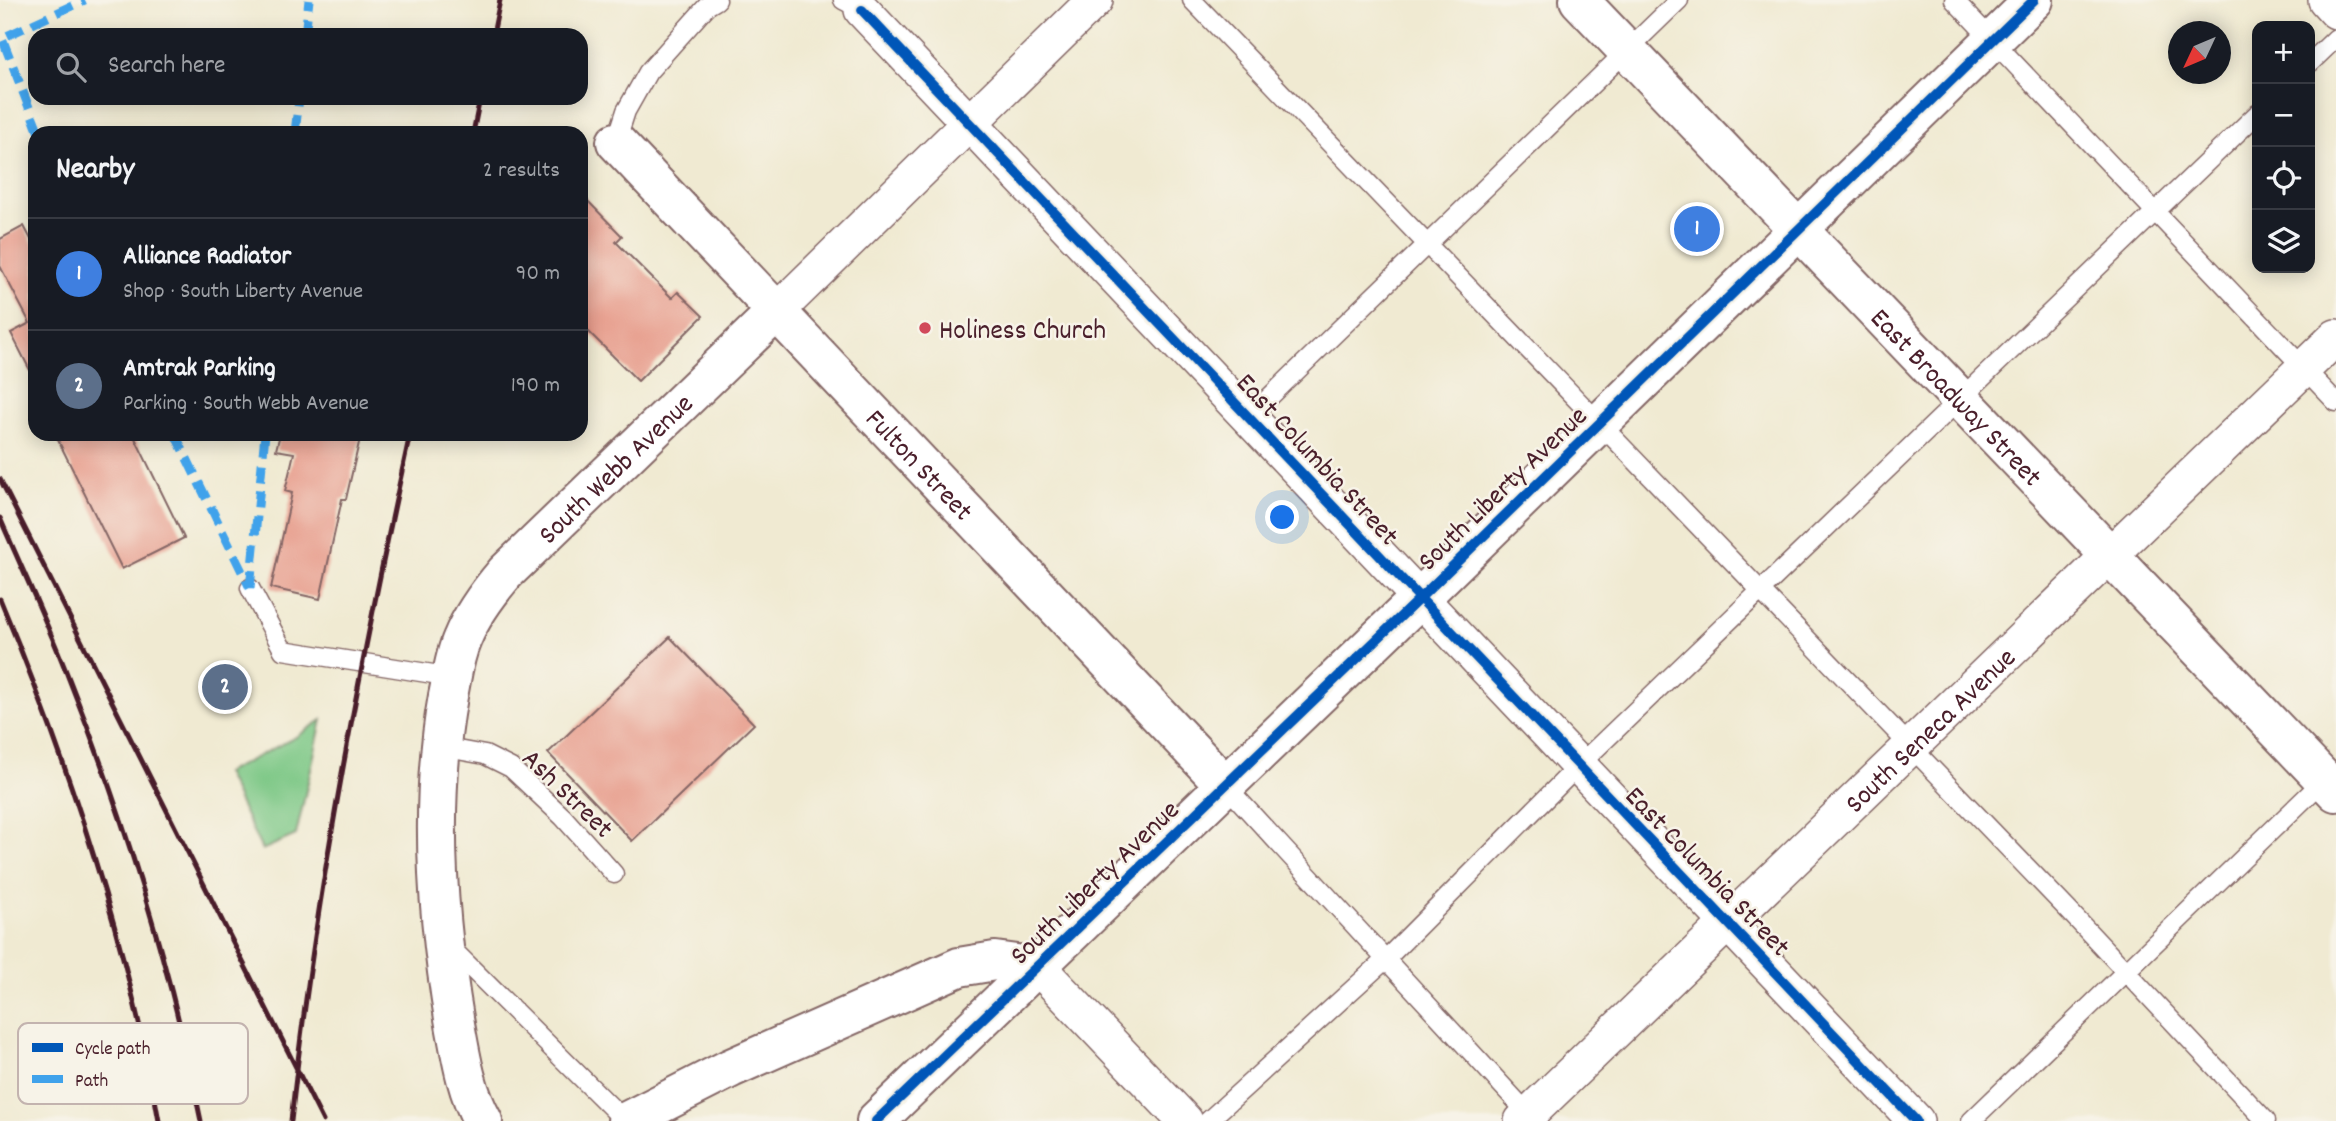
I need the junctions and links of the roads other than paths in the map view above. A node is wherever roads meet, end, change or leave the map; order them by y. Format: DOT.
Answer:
graph roads {
  1 [pos="717,0"];
  2 [pos="1095,0"];
  3 [pos="1192,0"];
  4 [pos="1579,0"];
  5 [pos="1679,0"];
  6 [pos="1954,0"];
  7 [pos="2034,0"];
  8 [pos="2326,0"];
  9 [pos="852,5"];
  10 [pos="2336,11"];
  11 [pos="2336,38"];
  12 [pos="1993,40"];
  13 [pos="1627,50"];
  14 [pos="2315,58"];
  15 [pos="2252,119"];
  16 [pos="970,123"];
  17 [pos="616,142"];
  18 [pos="2156,213"];
  19 [pos="1798,230"];
  20 [pos="1428,243"];
  21 [pos="775,313"];
  22 [pos="2336,337"];
  23 [pos="2304,368"];
  24 [pos="1959,398"];
  25 [pos="2336,402"];
  26 [pos="1249,417"];
  27 [pos="1601,422"];
  28 [pos="2109,555"];
  29 [pos="250,588"];
  30 [pos="1762,590"];
  31 [pos="1420,598"];
  32 [pos="452,677"];
  33 [pos="1910,745"];
  34 [pos="441,747"];
  35 [pos="1579,765"];
  36 [pos="2332,779"];
  37 [pos="1225,785"];
  38 [pos="614,874"];
  39 [pos="1727,921"];
  40 [pos="444,942"];
  41 [pos="1386,959"];
  42 [pos="1038,967"];
  43 [pos="2126,972"];
  44 [pos="1528,1119"];
  45 [pos="483,1121"];
  46 [pos="626,1121"];
  47 [pos="876,1121"];
  48 [pos="1185,1121"];
  49 [pos="1208,1121"];
  50 [pos="1916,1121"];
  51 [pos="1971,1121"];
  52 [pos="2266,1121"];
  1 -- 17 [label="lane"];
  2 -- 16 [label="street, South Webb Avenue"];
  3 -- 20 [label="lane"];
  4 -- 13 [label="street, East Broadway Street"];
  5 -- 13 [label="lane"];
  6 -- 12 [label="lane"];
  7 -- 12 [label="street, South Liberty Avenue"];
  8 -- 10 [label="street"];
  9 -- 16 [label="street, East Columbia Street"];
  11 -- 14 [label="lane"];
  12 -- 18 [label="lane"];
  12 -- 19 [label="street, South Liberty Avenue"];
  13 -- 19 [label="street, East Broadway Street"];
  13 -- 20 [label="lane"];
  15 -- 18 [label="lane"];
  16 -- 21 [label="street, South Webb Avenue"];
  16 -- 26 [label="street, East Columbia Street"];
  17 -- 21 [label="street, Fulton Street"];
  18 -- 23 [label="lane"];
  18 -- 24 [label="lane"];
  19 -- 24 [label="street, East Broadway Street"];
  19 -- 27 [label="street, South Liberty Avenue"];
  20 -- 26 [label="lane"];
  20 -- 27 [label="lane"];
  21 -- 32 [label="street, South Webb Avenue"];
  21 -- 37 [label="street, Fulton Street"];
  22 -- 23 [label="street, South Seneca Avenue"];
  23 -- 25 [label="lane"];
  23 -- 28 [label="street, South Seneca Avenue"];
  24 -- 28 [label="street, East Broadway Street"];
  24 -- 30 [label="lane"];
  26 -- 31 [label="street, East Columbia Street"];
  27 -- 30 [label="lane"];
  27 -- 31 [label="street, South Liberty Avenue"];
  28 -- 33 [label="street, South Seneca Avenue"];
  28 -- 36 [label="street, East Broadway Street"];
  29 -- 32 [label="lane"];
  30 -- 33 [label="lane"];
  30 -- 35 [label="lane"];
  31 -- 35 [label="street, East Columbia Street"];
  31 -- 37 [label="street, South Liberty Avenue"];
  32 -- 34 [label="street, South Webb Avenue"];
  33 -- 39 [label="street, South Seneca Avenue"];
  33 -- 43 [label="lane"];
  34 -- 38 [label="lane, Ash Street"];
  34 -- 40 [label="street, South Webb Avenue"];
  35 -- 39 [label="street, East Columbia Street"];
  35 -- 41 [label="lane"];
  36 -- 43 [label="lane"];
  37 -- 41 [label="lane"];
  37 -- 42 [label="street, South Liberty Avenue"];
  39 -- 44 [label="street, South Seneca Avenue"];
  39 -- 50 [label="street, East Columbia Street"];
  40 -- 45 [label="street, South Webb Avenue"];
  40 -- 46 [label="lane"];
  41 -- 44 [label="lane"];
  41 -- 49 [label="lane"];
  42 -- 46 [label="street"];
  42 -- 47 [label="street, South Liberty Avenue"];
  42 -- 48 [label="street"];
  43 -- 51 [label="lane"];
  43 -- 52 [label="lane"];
}
